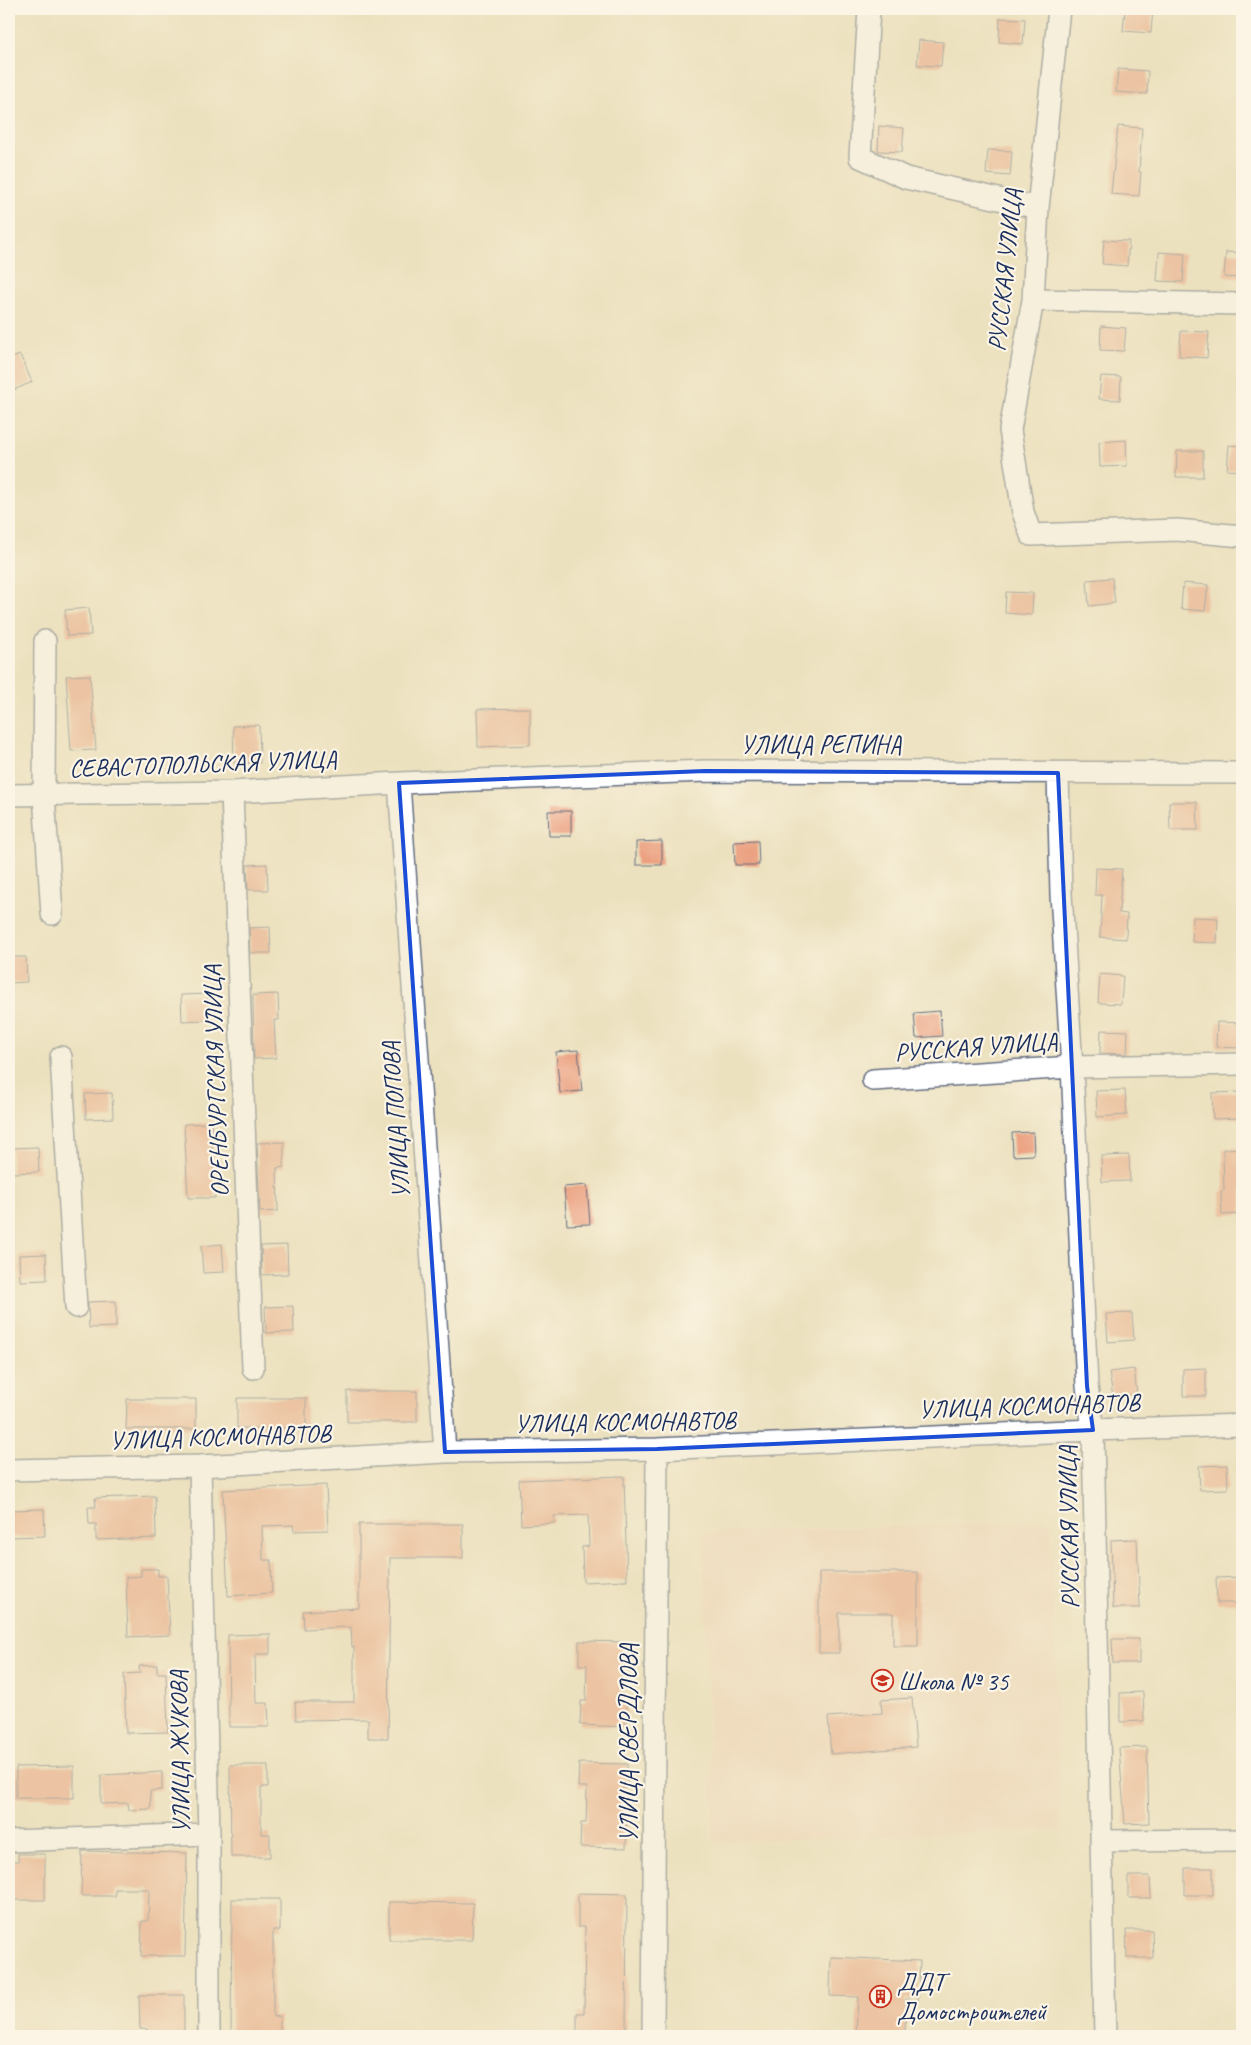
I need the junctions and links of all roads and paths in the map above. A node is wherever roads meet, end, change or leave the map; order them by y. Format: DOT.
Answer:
graph roads {
  1 [pos="869,9"];
  2 [pos="1059,9"];
  3 [pos="1038,208"];
  4 [pos="1034,300"];
  5 [pos="1242,304"];
  6 [pos="1242,536"];
  7 [pos="45,641"];
  8 [pos="1058,773"];
  9 [pos="1242,773"];
  10 [pos="399,783"];
  11 [pos="232,792"];
  12 [pos="9,795"];
  13 [pos="44,795"];
  14 [pos="52,914"];
  15 [pos="61,1057"];
  16 [pos="1242,1064"];
  17 [pos="1072,1067"];
  18 [pos="873,1080"];
  19 [pos="76,1307"];
  20 [pos="253,1368"];
  21 [pos="1242,1425"];
  22 [pos="1094,1430"];
  23 [pos="657,1449"];
  24 [pos="445,1452"];
  25 [pos="200,1466"];
  26 [pos="9,1470"];
  27 [pos="209,1834"];
  28 [pos="1242,1840"];
  29 [pos="9,1841"];
  30 [pos="1101,1841"];
  31 [pos="209,2036"];
  32 [pos="653,2036"];
  33 [pos="1105,2036"];
  1 -- 3 [label="street"];
  2 -- 3 [label="street, РУССКАЯ УЛИЦА"];
  3 -- 4 [label="street, РУССКАЯ УЛИЦА"];
  4 -- 5 [label="street"];
  4 -- 6 [label="street, РУССКАЯ УЛИЦА"];
  7 -- 13 [label="street"];
  8 -- 9 [label="street, УЛИЦА РЕПИНА"];
  8 -- 10 [label="street, УЛИЦА РЕПИНА"];
  8 -- 17 [label="street"];
  10 -- 11 [label="street, СЕВАСТОПОЛЬСКАЯ УЛИЦА"];
  10 -- 24 [label="street, УЛИЦА ПОПОВА"];
  11 -- 13 [label="street, СЕВАСТОПОЛЬСКАЯ УЛИЦА"];
  11 -- 20 [label="street, ОРЕНБУРГСКАЯ УЛИЦА"];
  12 -- 13 [label="street, СЕВАСТОПОЛЬСКАЯ УЛИЦА"];
  13 -- 14 [label="street"];
  15 -- 19 [label="street"];
  16 -- 17 [label="street"];
  17 -- 18 [label="street, РУССКАЯ УЛИЦА"];
  17 -- 22 [label="street, РУССКАЯ УЛИЦА"];
  21 -- 22 [label="street, УЛИЦА КОСМОНАВТОВ"];
  22 -- 23 [label="street, УЛИЦА КОСМОНАВТОВ"];
  22 -- 30 [label="street, РУССКАЯ УЛИЦА"];
  23 -- 24 [label="street, УЛИЦА КОСМОНАВТОВ"];
  23 -- 32 [label="street, УЛИЦА СВЕРДЛОВА"];
  24 -- 25 [label="street, УЛИЦА КОСМОНАВТОВ"];
  25 -- 26 [label="street, УЛИЦА КОСМОНАВТОВ"];
  25 -- 27 [label="street, УЛИЦА ЖУКОВА"];
  27 -- 29 [label="street"];
  27 -- 31 [label="street, УЛИЦА ЖУКОВА"];
  28 -- 30 [label="street"];
  30 -- 33 [label="street, РУССКАЯ УЛИЦА"];
}
